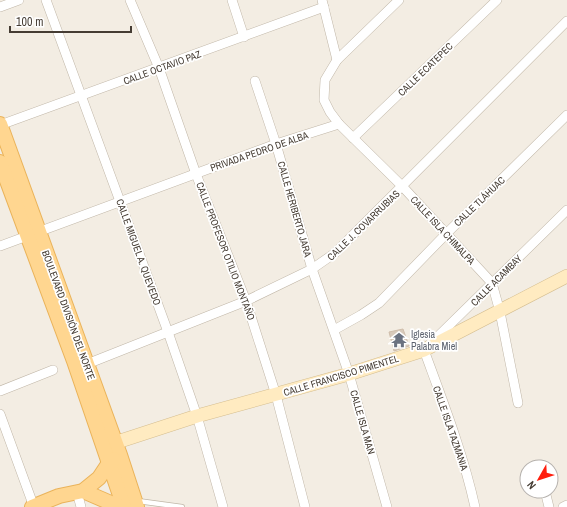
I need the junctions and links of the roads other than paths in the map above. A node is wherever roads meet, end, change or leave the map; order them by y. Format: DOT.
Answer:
graph roads {
  1 [pos="18,0"];
  2 [pos="46,0"];
  3 [pos="130,0"];
  4 [pos="232,0"];
  5 [pos="399,0"];
  6 [pos="497,0"];
  7 [pos="323,4"];
  8 [pos="0,7"];
  9 [pos="567,21"];
  10 [pos="244,37"];
  11 [pos="337,60"];
  12 [pos="159,68"];
  13 [pos="255,80"];
  14 [pos="80,96"];
  15 [pos="567,115"];
  16 [pos="339,124"];
  17 [pos="0,125"];
  18 [pos="353,138"];
  19 [pos="276,144"];
  20 [pos="0,162"];
  21 [pos="196,174"];
  22 [pos="3,176"];
  23 [pos="402,186"];
  24 [pos="120,203"];
  25 [pos="567,210"];
  26 [pos="446,233"];
  27 [pos="33,234"];
  28 [pos="0,246"];
  29 [pos="312,269"];
  30 [pos="567,276"];
  31 [pos="492,283"];
  32 [pos="246,301"];
  33 [pos="500,312"];
  34 [pos="334,330"];
  35 [pos="168,332"];
  36 [pos="424,350"];
  37 [pos="87,364"];
  38 [pos="53,370"];
  39 [pos="349,374"];
  40 [pos="0,391"];
  41 [pos="276,395"];
  42 [pos="518,403"];
  43 [pos="0,414"];
  44 [pos="197,416"];
  45 [pos="112,452"];
  46 [pos="80,491"];
  47 [pos="128,504"];
  48 [pos="567,505"];
  49 [pos="33,507"];
  50 [pos="81,507"];
  51 [pos="182,507"];
  52 [pos="222,507"];
  53 [pos="305,507"];
  54 [pos="387,507"];
  55 [pos="475,507"];
  56 [pos="563,507"];
  1 -- 8 [label="street"];
  2 -- 14 [label="street, CALLE MIGUEL A. QUEVEDO"];
  3 -- 12 [label="street, CALLE PROFESOR OTILIO MONTAÑO"];
  4 -- 10 [label="street"];
  5 -- 11 [label="street, CALLE ISLA CHIMALPA"];
  6 -- 18 [label="street, CALLE ECATEPEC"];
  7 -- 10 [label="street, CALLE OCTAVIO PAZ"];
  7 -- 11 [label="street"];
  9 -- 23 [label="street, CALLE J. COVARRUBIAS"];
  10 -- 12 [label="street, CALLE OCTAVIO PAZ"];
  11 -- 16 [label="street, CALLE ISLA CHIMALPA"];
  12 -- 14 [label="street, CALLE OCTAVIO PAZ"];
  12 -- 21 [label="street, CALLE PROFESOR OTILIO MONTAÑO"];
  13 -- 19 [label="street, CALLE HERIBERTO JARA"];
  14 -- 17 [label="street, CALLE OCTAVIO PAZ"];
  14 -- 24 [label="street, CALLE MIGUEL A. QUEVEDO"];
  15 -- 26 [label="street, CALLE TLÁHUAC"];
  16 -- 18 [label="street, CALLE ISLA CHIMALPA"];
  16 -- 19 [label="street, PRIVADA PEDRO DE ALBA"];
  17 -- 27 [label="main road, BOULEVARD DIVISIÓN DEL NORTE"];
  18 -- 23 [label="street, CALLE ISLA CHIMALPA"];
  19 -- 21 [label="street, PRIVADA PEDRO DE ALBA"];
  19 -- 29 [label="street, CALLE HERIBERTO JARA"];
  20 -- 22 [label="main road, BOULEVARD DIVISIÓN DEL NORTE"];
  21 -- 24 [label="street, PRIVADA PEDRO DE ALBA"];
  21 -- 32 [label="street, CALLE PROFESOR OTILIO MONTAÑO"];
  22 -- 27 [label="main road, BOULEVARD DIVISIÓN DEL NORTE"];
  23 -- 26 [label="street, CALLE ISLA CHIMALPA"];
  23 -- 29 [label="street, CALLE J. COVARRUBIAS"];
  24 -- 27 [label="street, PRIVADA PEDRO DE ALBA"];
  24 -- 35 [label="street, CALLE MIGUEL A. QUEVEDO"];
  25 -- 31 [label="street, CALLE ACAMBAY"];
  26 -- 31 [label="street, CALLE ISLA CHIMALPA"];
  26 -- 34 [label="street, CALLE TLÁHUAC"];
  27 -- 28 [label="street, PRIVADA PEDRO DE ALBA"];
  27 -- 37 [label="main road, BOULEVARD DIVISIÓN DEL NORTE"];
  27 -- 45 [label="main road, BOULEVARD DIVISIÓN DEL NORTE"];
  29 -- 32 [label="street, CALLE J. COVARRUBIAS"];
  29 -- 34 [label="street, CALLE ISLA MAN"];
  30 -- 33 [label="main road, CALLE FRANCISCO PIMENTEL"];
  31 -- 33 [label="street, CALLE ISLA CHIMALPA"];
  31 -- 36 [label="street, CALLE ACAMBAY"];
  32 -- 35 [label="street, CALLE J. COVARRUBIAS"];
  32 -- 41 [label="street, CALLE PROFESOR OTILIO MONTAÑO"];
  33 -- 36 [label="main road, CALLE FRANCISCO PIMENTEL"];
  33 -- 42 [label="street, CALLE ISLA CHIMALPA"];
  34 -- 39 [label="street, CALLE ISLA MAN"];
  35 -- 37 [label="street, CALLE J. COVARRUBIAS"];
  35 -- 44 [label="street, CALLE MIGUEL A. QUEVEDO"];
  36 -- 39 [label="main road, CALLE FRANCISCO PIMENTEL"];
  36 -- 55 [label="street, CALLE ISLA TAZMANIA"];
  37 -- 45 [label="main road, BOULEVARD DIVISIÓN DEL NORTE"];
  38 -- 40 [label="street"];
  39 -- 41 [label="main road, CALLE FRANCISCO PIMENTEL"];
  39 -- 54 [label="street, CALLE ISLA MAN"];
  41 -- 44 [label="main road, CALLE FRANCISCO PIMENTEL"];
  41 -- 53 [label="street, CALLE PROFESOR OTILIO MONTAÑO"];
  43 -- 49 [label="street"];
  44 -- 45 [label="main road, CALLE FRANCISCO PIMENTEL"];
  44 -- 52 [label="street, CALLE MIGUEL A. QUEVEDO"];
  45 -- 46 [label="main road"];
  45 -- 47 [label="main road, BOULEVARD DIVISIÓN DEL NORTE"];
  46 -- 47 [label="main road"];
  46 -- 49 [label="main road"];
  46 -- 50 [label="street"];
  47 -- 51 [label="lane"];
  48 -- 56 [label="street"];
}
